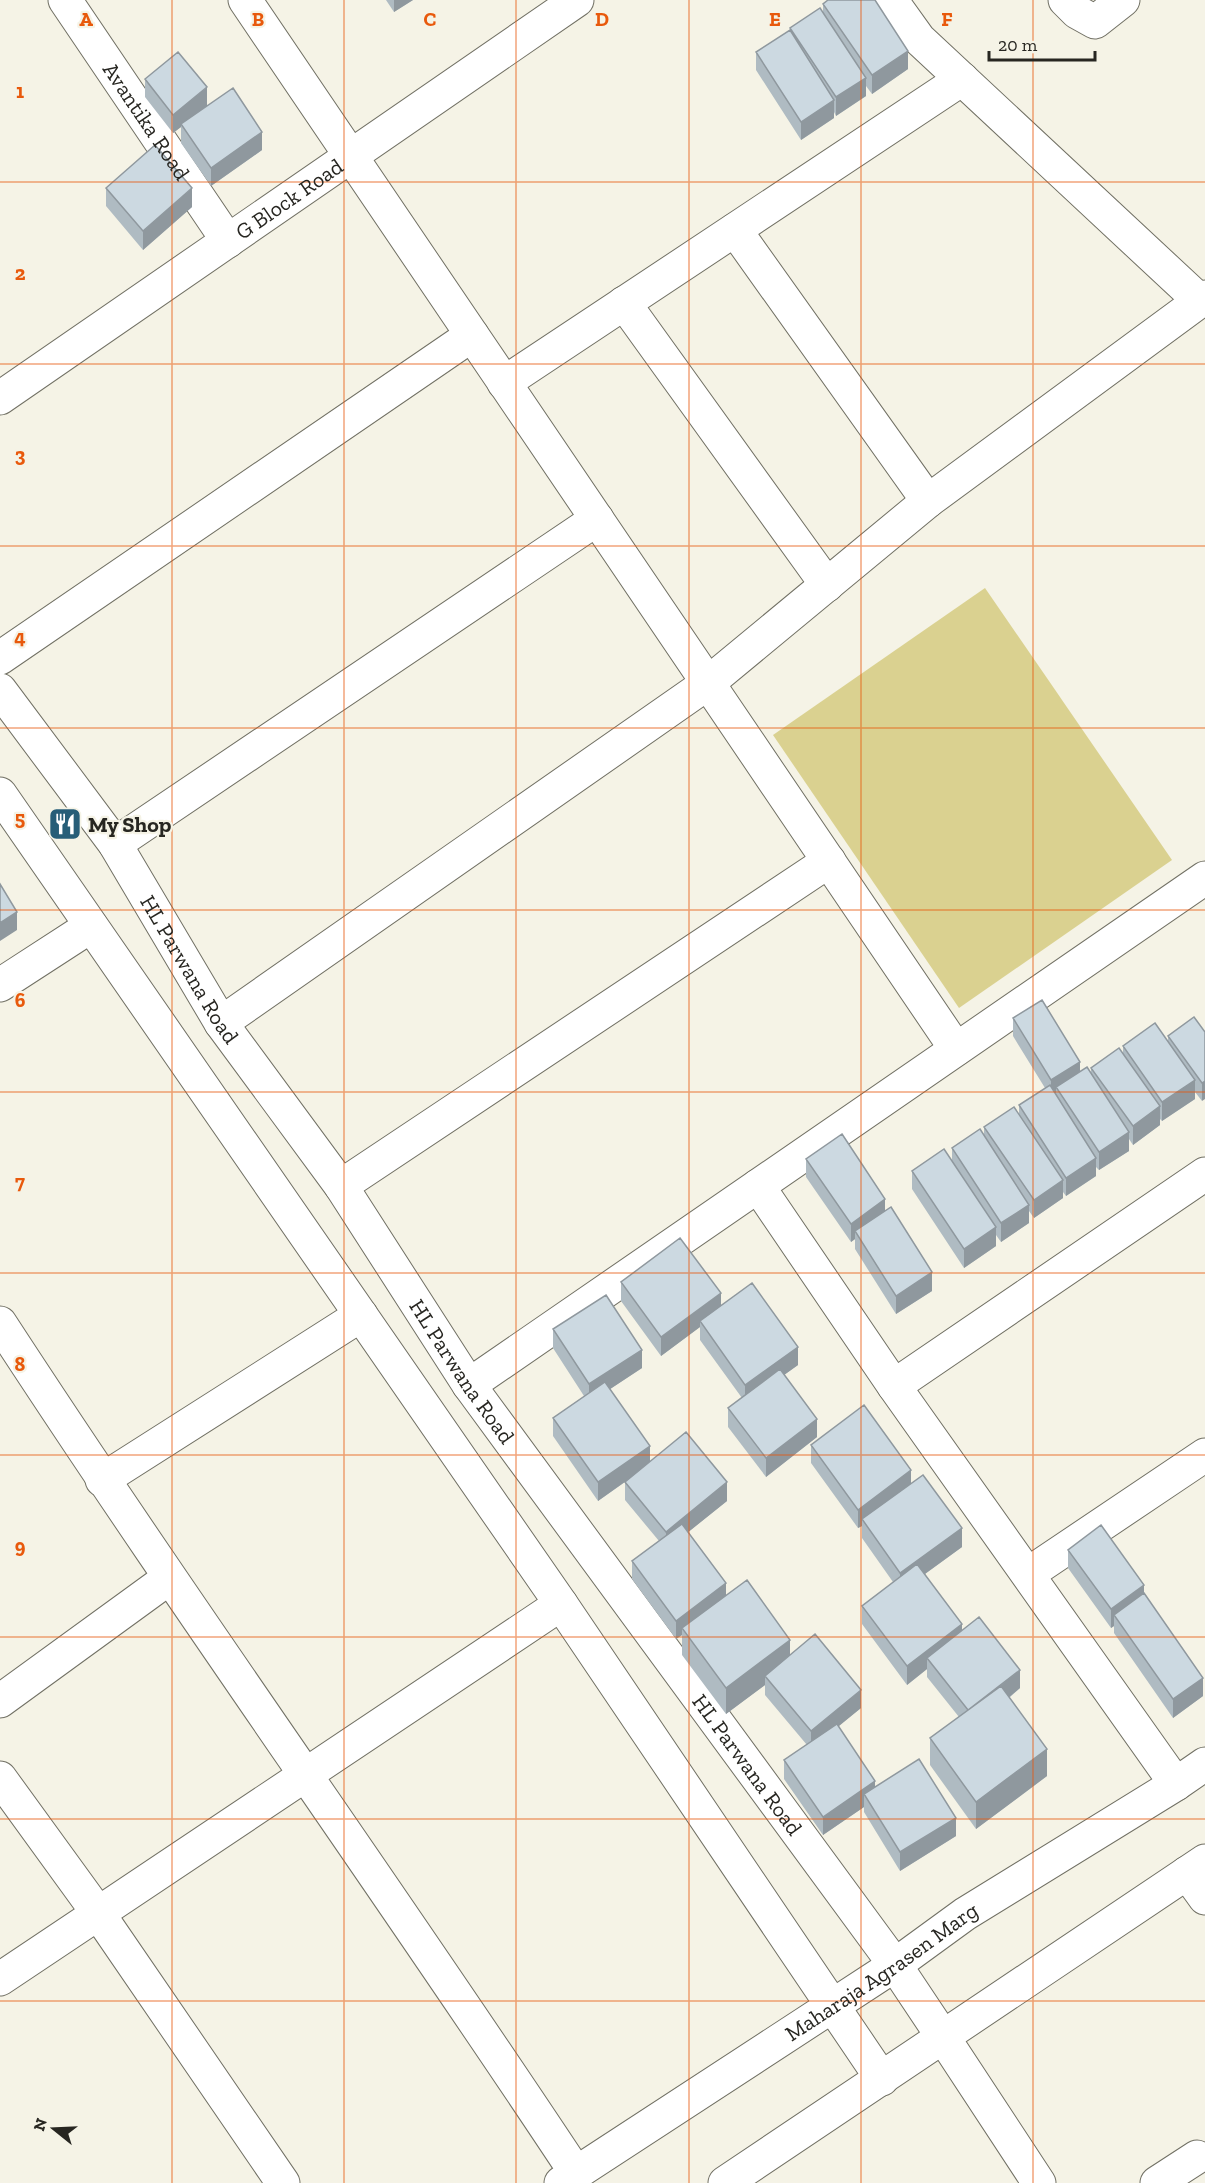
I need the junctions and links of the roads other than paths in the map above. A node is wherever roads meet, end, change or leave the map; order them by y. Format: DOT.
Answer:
graph roads {
  1 [pos="65,0"];
  2 [pos="244,0"];
  3 [pos="577,0"];
  4 [pos="891,0"];
  5 [pos="1065,0"];
  6 [pos="1123,0"];
  7 [pos="962,79"];
  8 [pos="350,156"];
  9 [pos="735,230"];
  10 [pos="228,241"];
  11 [pos="1202,299"];
  12 [pos="624,303"];
  13 [pos="472,335"];
  14 [pos="504,383"];
  15 [pos="0,398"];
  16 [pos="928,501"];
  17 [pos="597,519"];
  18 [pos="827,585"];
  19 [pos="0,658"];
  20 [pos="708,683"];
  21 [pos="0,690"];
  22 [pos="0,794"];
  23 [pos="115,844"];
  24 [pos="829,861"];
  25 [pos="1205,878"];
  26 [pos="91,926"];
  27 [pos="0,985"];
  28 [pos="221,1023"];
  29 [pos="957,1049"];
  30 [pos="1205,1174"];
  31 [pos="341,1186"];
  32 [pos="758,1186"];
  33 [pos="361,1315"];
  34 [pos="0,1323"];
  35 [pos="469,1385"];
  36 [pos="894,1386"];
  37 [pos="1205,1455"];
  38 [pos="102,1480"];
  39 [pos="1028,1574"];
  40 [pos="169,1578"];
  41 [pos="561,1604"];
  42 [pos="0,1701"];
  43 [pos="1205,1764"];
  44 [pos="305,1773"];
  45 [pos="0,1778"];
  46 [pos="1176,1784"];
  47 [pos="1199,1877"];
  48 [pos="98,1913"];
  49 [pos="895,1965"];
  50 [pos="0,1979"];
  51 [pos="834,2004"];
  52 [pos="943,2037"];
  53 [pos="882,2079"];
  54 [pos="1197,2157"];
  55 [pos="568,2178"];
  56 [pos="283,2183"];
  57 [pos="725,2183"];
  58 [pos="1039,2183"];
  59 [pos="1157,2183"];
  1 -- 10 [label="street, Avantika Road"];
  2 -- 8 [label="street"];
  3 -- 8 [label="street, G Block Road"];
  4 -- 7 [label="street"];
  5 -- 6 [label="street"];
  7 -- 9 [label="street"];
  7 -- 11 [label="street"];
  8 -- 10 [label="street, G Block Road"];
  8 -- 13 [label="street"];
  9 -- 12 [label="street"];
  9 -- 16 [label="street"];
  10 -- 15 [label="street, G Block Road"];
  11 -- 16 [label="street"];
  12 -- 14 [label="street"];
  12 -- 18 [label="street"];
  13 -- 14 [label="street"];
  13 -- 19 [label="street"];
  14 -- 17 [label="street"];
  16 -- 18 [label="street"];
  17 -- 20 [label="street"];
  17 -- 23 [label="street"];
  18 -- 20 [label="street"];
  20 -- 24 [label="street"];
  20 -- 28 [label="street"];
  21 -- 23 [label="street, HL Parwana Road"];
  22 -- 26 [label="street"];
  23 -- 28 [label="street, HL Parwana Road"];
  24 -- 29 [label="street"];
  24 -- 31 [label="street"];
  25 -- 29 [label="street"];
  26 -- 27 [label="street"];
  26 -- 33 [label="street"];
  28 -- 31 [label="street, HL Parwana Road"];
  29 -- 32 [label="street"];
  30 -- 36 [label="street"];
  31 -- 35 [label="street, HL Parwana Road"];
  32 -- 35 [label="street"];
  32 -- 36 [label="street"];
  33 -- 38 [label="street"];
  33 -- 41 [label="street"];
  34 -- 38 [label="street"];
  35 -- 49 [label="street, HL Parwana Road"];
  36 -- 39 [label="street"];
  37 -- 39 [label="street"];
  38 -- 40 [label="street"];
  39 -- 46 [label="street"];
  40 -- 42 [label="street"];
  40 -- 44 [label="street"];
  41 -- 44 [label="street"];
  41 -- 51 [label="street"];
  43 -- 46 [label="street, Maharaja Agrasen Marg"];
  44 -- 48 [label="street"];
  44 -- 55 [label="street"];
  45 -- 48 [label="street"];
  46 -- 49 [label="street, Maharaja Agrasen Marg"];
  47 -- 52 [label="street"];
  48 -- 50 [label="street"];
  48 -- 56 [label="street"];
  49 -- 51 [label="street, Maharaja Agrasen Marg"];
  49 -- 52 [label="street, HL Parwana Road"];
  51 -- 53 [label="street"];
  51 -- 55 [label="street, Maharaja Agrasen Marg"];
  52 -- 53 [label="street"];
  52 -- 58 [label="street, HL Parwana Road"];
  53 -- 57 [label="street"];
  54 -- 59 [label="street"];
}
